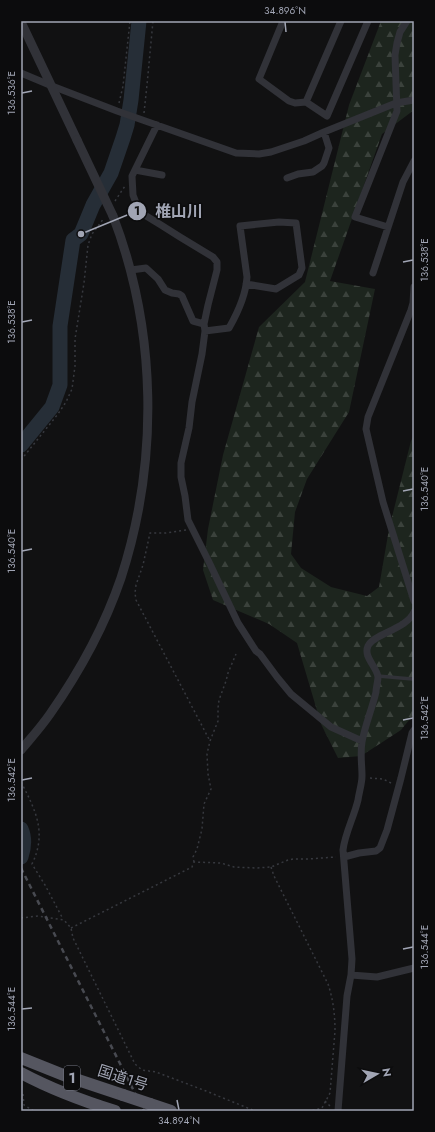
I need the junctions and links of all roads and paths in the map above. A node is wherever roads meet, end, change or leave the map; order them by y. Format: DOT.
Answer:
graph roads {
  1 [pos="130,21"];
  2 [pos="153,21"];
  3 [pos="283,21"];
  4 [pos="341,21"];
  5 [pos="368,21"];
  6 [pos="407,21"];
  7 [pos="21,22"];
  8 [pos="21,73"];
  9 [pos="52,86"];
  10 [pos="414,100"];
  11 [pos="306,102"];
  12 [pos="396,103"];
  13 [pos="117,111"];
  14 [pos="144,112"];
  15 [pos="327,116"];
  16 [pos="154,124"];
  17 [pos="332,129"];
  18 [pos="324,132"];
  19 [pos="414,161"];
  20 [pos="134,173"];
  21 [pos="162,175"];
  22 [pos="287,178"];
  23 [pos="112,206"];
  24 [pos="109,217"];
  25 [pos="388,227"];
  26 [pos="130,270"];
  27 [pos="372,273"];
  28 [pos="246,284"];
  29 [pos="414,287"];
  30 [pos="204,327"];
  31 [pos="21,460"];
  32 [pos="193,529"];
  33 [pos="414,601"];
  34 [pos="414,612"];
  35 [pos="236,654"];
  36 [pos="378,676"];
  37 [pos="414,678"];
  38 [pos="414,730"];
  39 [pos="210,741"];
  40 [pos="362,741"];
  41 [pos="21,750"];
  42 [pos="362,778"];
  43 [pos="401,778"];
  44 [pos="21,782"];
  45 [pos="344,857"];
  46 [pos="194,862"];
  47 [pos="271,867"];
  48 [pos="21,918"];
  49 [pos="64,920"];
  50 [pos="71,928"];
  51 [pos="414,968"];
  52 [pos="351,975"];
  53 [pos="21,1058"];
  54 [pos="21,1073"];
  55 [pos="24,1094"];
  56 [pos="325,1101"];
  57 [pos="34,1111"];
  58 [pos="115,1111"];
  59 [pos="171,1111"];
  60 [pos="254,1111"];
  61 [pos="311,1111"];
  62 [pos="332,1111"];
  63 [pos="338,1111"];
  1 -- 13 [label="path"];
  2 -- 14 [label="path"];
  3 -- 11 [label="street"];
  4 -- 11 [label="street"];
  5 -- 15 [label="street"];
  6 -- 12 [label="street"];
  7 -- 9 [label="street"];
  8 -- 9 [label="street"];
  9 -- 13 [label="street"];
  9 -- 24 [label="street, bridge"];
  10 -- 12 [label="street"];
  11 -- 15 [label="street"];
  12 -- 17 [label="street"];
  12 -- 25 [label="street"];
  13 -- 16 [label="street"];
  15 -- 17 [label="street"];
  16 -- 18 [label="street"];
  16 -- 20 [label="street"];
  17 -- 18 [label="street"];
  18 -- 22 [label="street"];
  19 -- 25 [label="street"];
  20 -- 21 [label="street"];
  20 -- 23 [label="path"];
  20 -- 30 [label="street"];
  24 -- 26 [label="street"];
  24 -- 31 [label="path"];
  25 -- 27 [label="street"];
  26 -- 30 [label="street"];
  26 -- 41 [label="street"];
  28 -- 28 [label="street"];
  28 -- 30 [label="street"];
  29 -- 33 [label="street"];
  30 -- 32 [label="street"];
  32 -- 39 [label="path"];
  32 -- 40 [label="street"];
  34 -- 36 [label="street"];
  35 -- 39 [label="path"];
  36 -- 37 [label="lane"];
  36 -- 40 [label="street"];
  38 -- 43 [label="street"];
  39 -- 46 [label="path"];
  40 -- 42 [label="street"];
  42 -- 43 [label="path"];
  42 -- 45 [label="street"];
  43 -- 45 [label="street"];
  44 -- 49 [label="path"];
  45 -- 47 [label="path"];
  45 -- 52 [label="street"];
  46 -- 47 [label="path"];
  46 -- 50 [label="path"];
  47 -- 56 [label="path"];
  48 -- 49 [label="path"];
  49 -- 50 [label="path"];
  50 -- 60 [label="path"];
  51 -- 52 [label="street"];
  52 -- 63 [label="street"];
  53 -- 59 [label="highway, 国道1号 / 1, bridge"];
  54 -- 58 [label="highway, 1"];
  55 -- 57 [label="path"];
  56 -- 61 [label="path"];
  56 -- 62 [label="path"];
}
